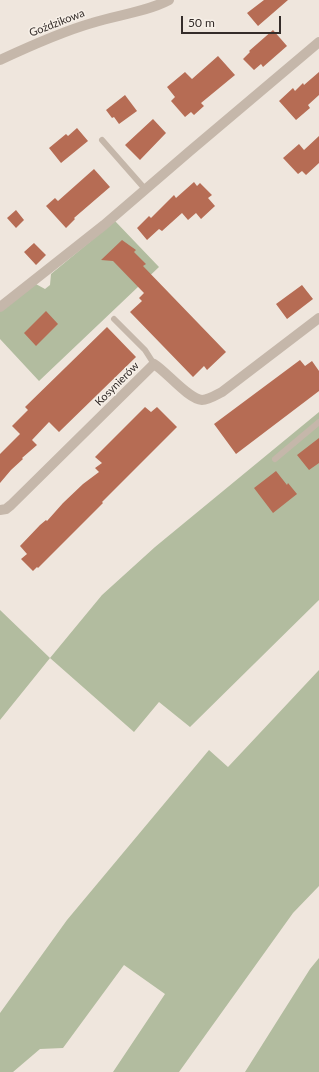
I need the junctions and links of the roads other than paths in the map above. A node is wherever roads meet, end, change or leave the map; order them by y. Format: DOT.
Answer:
graph roads {
  1 [pos="169,0"];
  2 [pos="319,42"];
  3 [pos="0,60"];
  4 [pos="102,140"];
  5 [pos="145,189"];
  6 [pos="0,307"];
  7 [pos="319,318"];
  8 [pos="114,319"];
  9 [pos="154,364"];
  10 [pos="319,422"];
  11 [pos="275,459"];
  12 [pos="0,510"];
  1 -- 3 [label="street, Goździkowa"];
  2 -- 5 [label="street"];
  4 -- 5 [label="lane"];
  5 -- 6 [label="street"];
  7 -- 9 [label="street, Kosynierów"];
  8 -- 9 [label="lane"];
  9 -- 12 [label="street, Kosynierów"];
  10 -- 11 [label="lane"];
}
